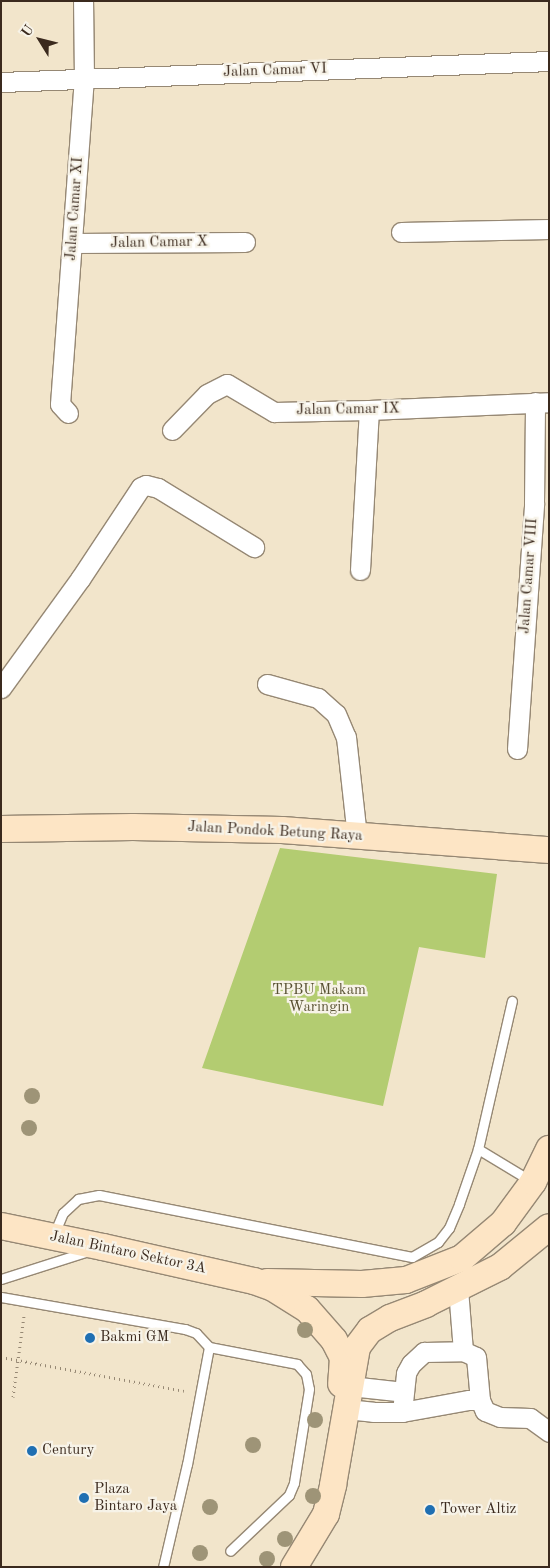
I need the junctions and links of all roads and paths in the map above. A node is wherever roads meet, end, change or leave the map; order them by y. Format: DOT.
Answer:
graph roads {
  1 [pos="83,1"];
  2 [pos="549,61"];
  3 [pos="84,79"];
  4 [pos="1,82"];
  5 [pos="549,229"];
  6 [pos="401,232"];
  7 [pos="245,242"];
  8 [pos="73,244"];
  9 [pos="542,402"];
  10 [pos="370,410"];
  11 [pos="68,413"];
  12 [pos="172,430"];
  13 [pos="549,486"];
  14 [pos="534,503"];
  15 [pos="254,547"];
  16 [pos="360,570"];
  17 [pos="267,684"];
  18 [pos="1,688"];
  19 [pos="517,749"];
  20 [pos="1,829"];
  21 [pos="357,836"];
  22 [pos="549,850"];
  23 [pos="512,1002"];
  24 [pos="478,1149"];
  25 [pos="549,1149"];
  26 [pos="533,1182"];
  27 [pos="1,1226"];
  28 [pos="549,1227"];
  29 [pos="53,1237"];
  30 [pos="103,1247"];
  31 [pos="1,1279"];
  32 [pos="254,1281"];
  33 [pos="458,1289"];
  34 [pos="1,1297"];
  35 [pos="26,1301"];
  36 [pos="208,1347"];
  37 [pos="463,1351"];
  38 [pos="1,1357"];
  39 [pos="19,1360"];
  40 [pos="404,1392"];
  41 [pos="200,1394"];
  42 [pos="13,1397"];
  43 [pos="480,1400"];
  44 [pos="347,1404"];
  45 [pos="402,1412"];
  46 [pos="549,1432"];
  47 [pos="230,1550"];
  48 [pos="296,1566"];
  49 [pos="163,1567"];
  1 -- 3 [label="street, Jalan Camar XI"];
  2 -- 3 [label="street, Jalan Camar VI"];
  3 -- 4 [label="street, Jalan Camar VI"];
  3 -- 8 [label="street, Jalan Camar XI"];
  5 -- 6 [label="street"];
  7 -- 8 [label="street, Jalan Camar X"];
  8 -- 11 [label="street, Jalan Camar XI"];
  9 -- 10 [label="street, Jalan Camar IX"];
  9 -- 14 [label="street, Jalan Camar VIII"];
  10 -- 12 [label="street, Jalan Camar IX"];
  10 -- 16 [label="street"];
  13 -- 14 [label="street"];
  14 -- 19 [label="street, Jalan Camar VIII"];
  15 -- 18 [label="street"];
  17 -- 21 [label="street"];
  20 -- 21 [label="main road, Jalan Pondok Betung Raya"];
  21 -- 22 [label="main road, Jalan Pondok Betung Raya"];
  23 -- 24 [label="lane"];
  24 -- 26 [label="lane"];
  24 -- 29 [label="lane"];
  25 -- 26 [label="main road, Jalan Bintaro Sektor 3A"];
  26 -- 32 [label="main road, Jalan Bintaro Sektor 3A"];
  27 -- 29 [label="main road, Jalan Bintaro Sektor 3A"];
  28 -- 33 [label="main road, Jalan Bintaro Sektor 3A"];
  29 -- 30 [label="main road, Jalan Bintaro Sektor 3A"];
  30 -- 31 [label="lane"];
  30 -- 32 [label="main road, Jalan Bintaro Sektor 3A"];
  32 -- 44 [label="main road, Jalan Bintaro Sektor 3A"];
  33 -- 37 [label="street"];
  33 -- 44 [label="main road, Jalan Bintaro Sektor 3A"];
  34 -- 35 [label="lane"];
  35 -- 36 [label="lane"];
  35 -- 39 [label="path"];
  36 -- 41 [label="lane"];
  36 -- 47 [label="lane"];
  37 -- 40 [label="street"];
  37 -- 43 [label="street"];
  38 -- 39 [label="path"];
  39 -- 41 [label="path"];
  39 -- 42 [label="path"];
  40 -- 44 [label="street"];
  40 -- 45 [label="street"];
  41 -- 49 [label="lane"];
  43 -- 45 [label="street"];
  43 -- 46 [label="street"];
  44 -- 45 [label="street"];
  44 -- 48 [label="main road, Jalan Bintaro Sektor 3A"];
}
